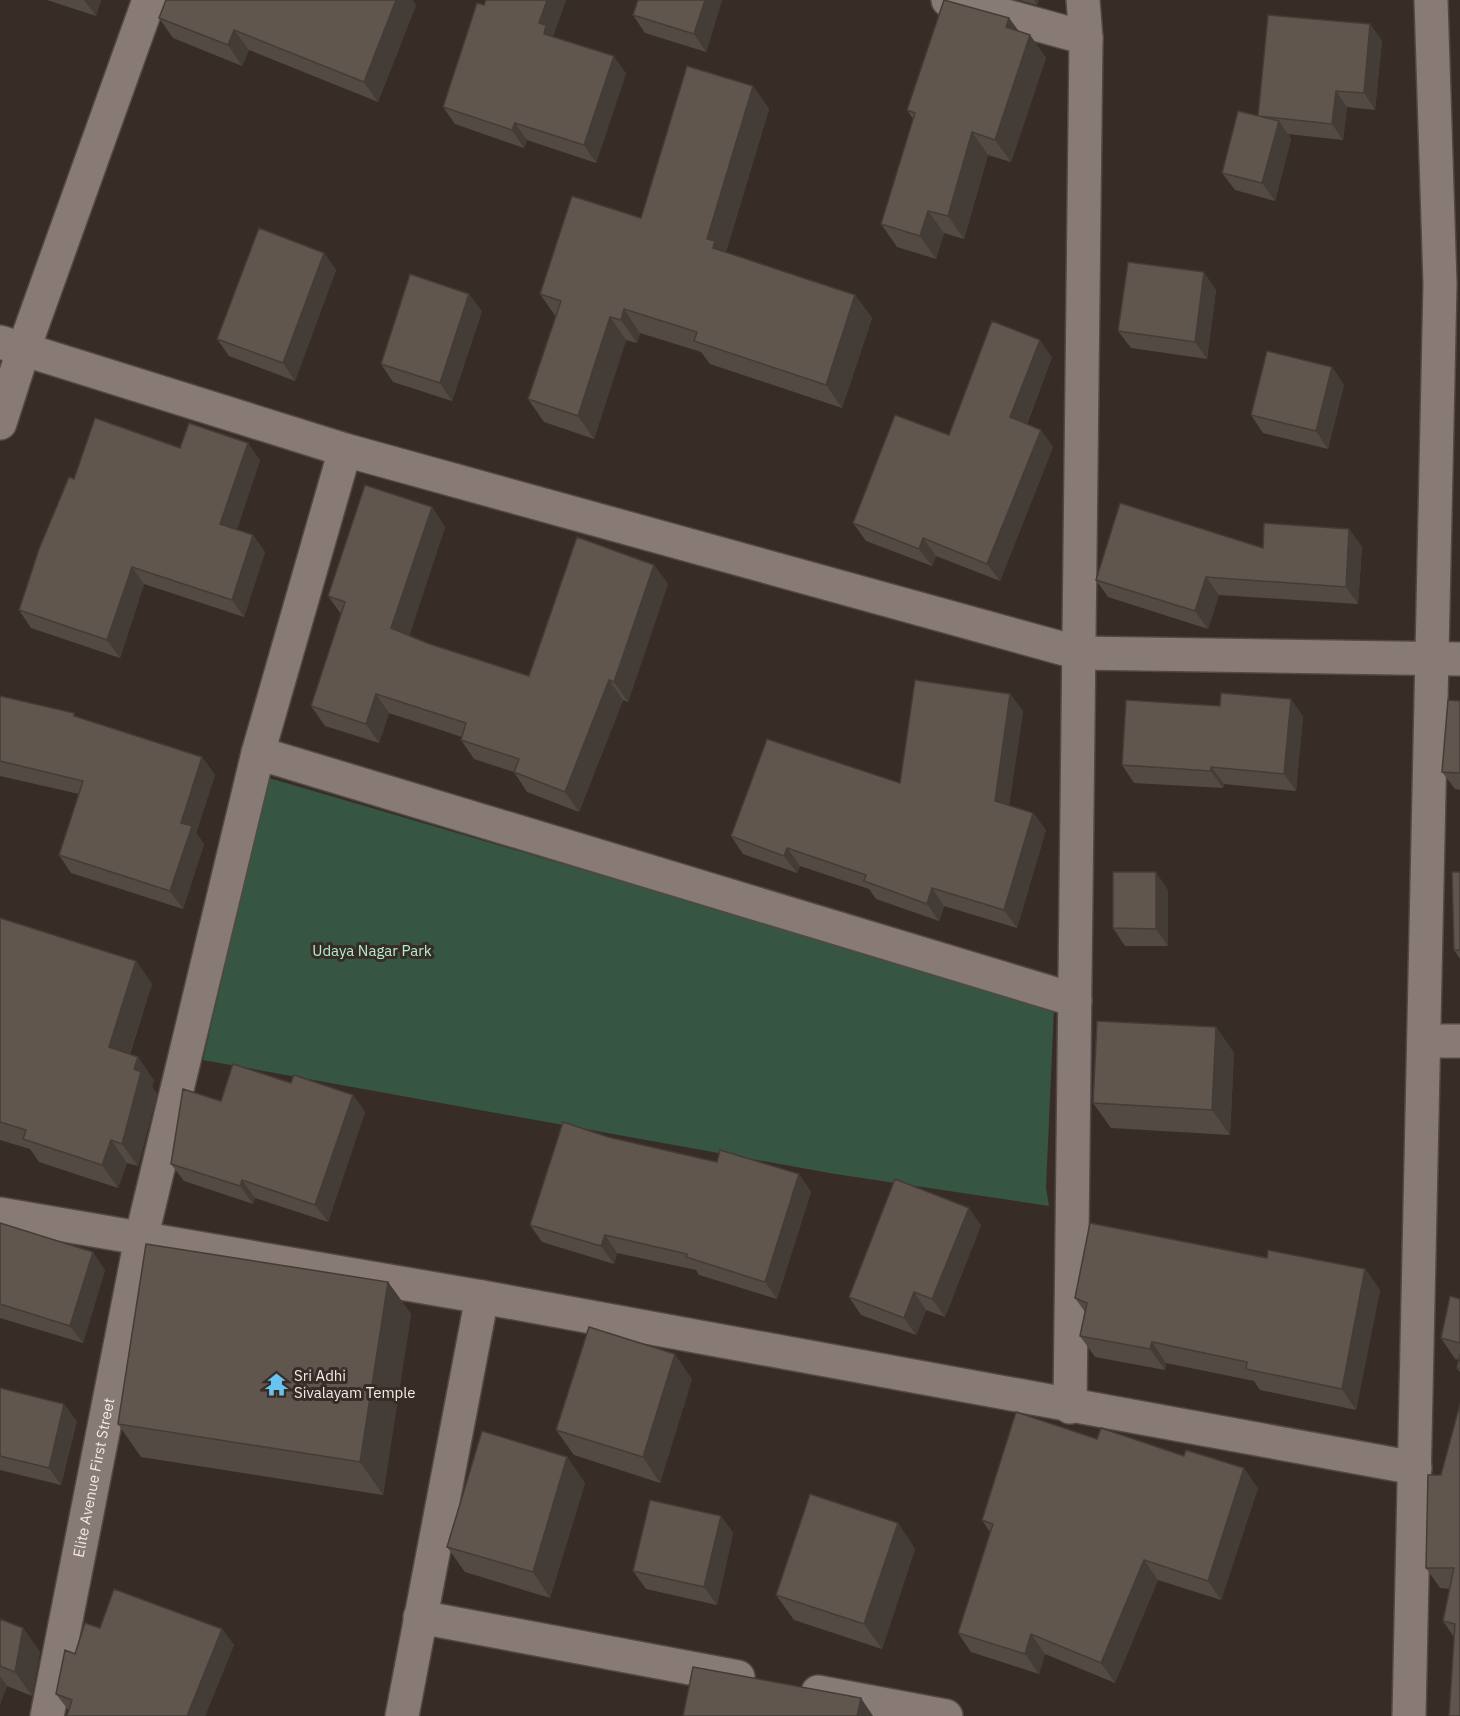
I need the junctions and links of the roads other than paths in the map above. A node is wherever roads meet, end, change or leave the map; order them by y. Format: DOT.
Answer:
graph roads {
  1 [pos="149,0"];
  2 [pos="948,0"];
  3 [pos="1083,0"];
  4 [pos="1431,0"];
  5 [pos="1086,38"];
  6 [pos="1450,284"];
  7 [pos="12,345"];
  8 [pos="0,423"];
  9 [pos="345,450"];
  10 [pos="1079,652"];
  11 [pos="1445,659"];
  12 [pos="258,753"];
  13 [pos="1075,1000"];
  14 [pos="1424,1041"];
  15 [pos="1460,1041"];
  16 [pos="0,1214"];
  17 [pos="141,1239"];
  18 [pos="483,1297"];
  19 [pos="1070,1407"];
  20 [pos="1415,1468"];
  21 [pos="420,1617"];
  22 [pos="47,1716"];
  23 [pos="402,1716"];
  24 [pos="946,1716"];
  25 [pos="1409,1716"];
  1 -- 7 [label="street"];
  2 -- 5 [label="street"];
  3 -- 5 [label="street"];
  4 -- 6 [label="street"];
  5 -- 10 [label="street"];
  6 -- 11 [label="street"];
  7 -- 8 [label="street"];
  7 -- 9 [label="street"];
  9 -- 10 [label="street"];
  9 -- 12 [label="street, Elite Avenue First Street"];
  10 -- 11 [label="street"];
  10 -- 13 [label="street"];
  11 -- 14 [label="street"];
  12 -- 13 [label="street"];
  12 -- 17 [label="street, Elite Avenue First Street"];
  13 -- 19 [label="street"];
  14 -- 15 [label="street"];
  14 -- 20 [label="street"];
  16 -- 17 [label="street"];
  17 -- 18 [label="street"];
  17 -- 22 [label="street, Elite Avenue First Street"];
  18 -- 19 [label="street"];
  18 -- 21 [label="street"];
  19 -- 20 [label="street"];
  20 -- 25 [label="street"];
  21 -- 23 [label="street"];
  21 -- 24 [label="street"];
}
